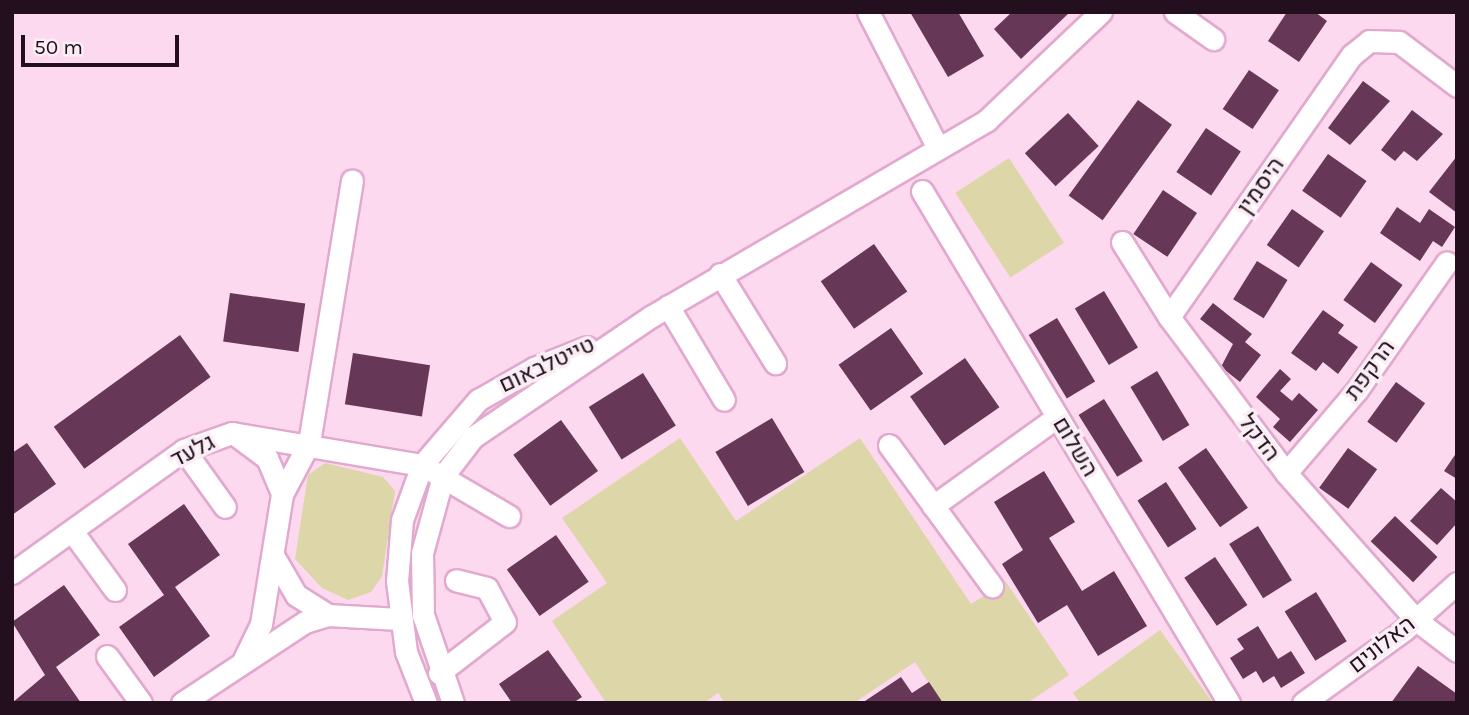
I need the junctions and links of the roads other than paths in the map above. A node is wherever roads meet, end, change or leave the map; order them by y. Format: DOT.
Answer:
graph roads {
  1 [pos="868,12"];
  2 [pos="1101,12"];
  3 [pos="1175,12"];
  4 [pos="1213,39"];
  5 [pos="1457,86"];
  6 [pos="938,148"];
  7 [pos="352,181"];
  8 [pos="922,191"];
  9 [pos="1122,242"];
  10 [pos="1447,262"];
  11 [pos="720,274"];
  12 [pos="660,311"];
  13 [pos="1169,317"];
  14 [pos="775,363"];
  15 [pos="724,400"];
  16 [pos="1057,416"];
  17 [pos="232,433"];
  18 [pos="309,443"];
  19 [pos="889,445"];
  20 [pos="184,450"];
  21 [pos="422,465"];
  22 [pos="1286,473"];
  23 [pos="443,476"];
  24 [pos="282,494"];
  25 [pos="933,506"];
  26 [pos="225,507"];
  27 [pos="509,516"];
  28 [pos="72,531"];
  29 [pos="274,557"];
  30 [pos="12,573"];
  31 [pos="456,580"];
  32 [pos="1457,583"];
  33 [pos="992,586"];
  34 [pos="115,590"];
  35 [pos="328,615"];
  36 [pos="399,619"];
  37 [pos="1416,620"];
  38 [pos="1457,651"];
  39 [pos="107,656"];
  40 [pos="243,659"];
  41 [pos="439,673"];
  42 [pos="141,703"];
  43 [pos="182,703"];
  44 [pos="426,703"];
  45 [pos="453,703"];
  46 [pos="1229,703"];
  47 [pos="1303,703"];
  1 -- 6 [label="street"];
  2 -- 6 [label="street, טייטלבאום"];
  3 -- 4 [label="street"];
  5 -- 13 [label="street, היסמין"];
  6 -- 11 [label="street, טייטלבאום"];
  7 -- 18 [label="street"];
  8 -- 16 [label="street, השלום"];
  9 -- 13 [label="street, הדקל"];
  10 -- 22 [label="street, הרקפת"];
  11 -- 12 [label="street, טייטלבאום"];
  11 -- 14 [label="street"];
  12 -- 15 [label="street"];
  12 -- 21 [label="street, טייטלבאום"];
  12 -- 23 [label="street, טייטלבאום"];
  13 -- 22 [label="street, הדקל"];
  16 -- 25 [label="street"];
  16 -- 46 [label="street, השלום"];
  17 -- 18 [label="street, גלעד"];
  17 -- 20 [label="street, גלעד"];
  17 -- 24 [label="street"];
  18 -- 21 [label="street, גלעד"];
  18 -- 24 [label="street"];
  19 -- 25 [label="street"];
  20 -- 26 [label="street"];
  20 -- 28 [label="street, גלעד"];
  21 -- 23 [label="street, גלעד"];
  21 -- 36 [label="street, טייטלבאום"];
  22 -- 37 [label="street, הדקל"];
  23 -- 27 [label="street, גלעד"];
  23 -- 41 [label="street, טייטלבאום"];
  24 -- 29 [label="street"];
  25 -- 33 [label="street"];
  28 -- 30 [label="street, גלעד"];
  28 -- 34 [label="street"];
  29 -- 35 [label="street"];
  29 -- 40 [label="street"];
  31 -- 41 [label="street"];
  32 -- 37 [label="street, האלונים"];
  35 -- 36 [label="street"];
  35 -- 40 [label="street"];
  36 -- 44 [label="street, טייטלבאום"];
  37 -- 38 [label="street, הדקל"];
  37 -- 47 [label="street, האלונים"];
  39 -- 42 [label="street"];
  40 -- 43 [label="street"];
  41 -- 45 [label="street, טייטלבאום"];
}
